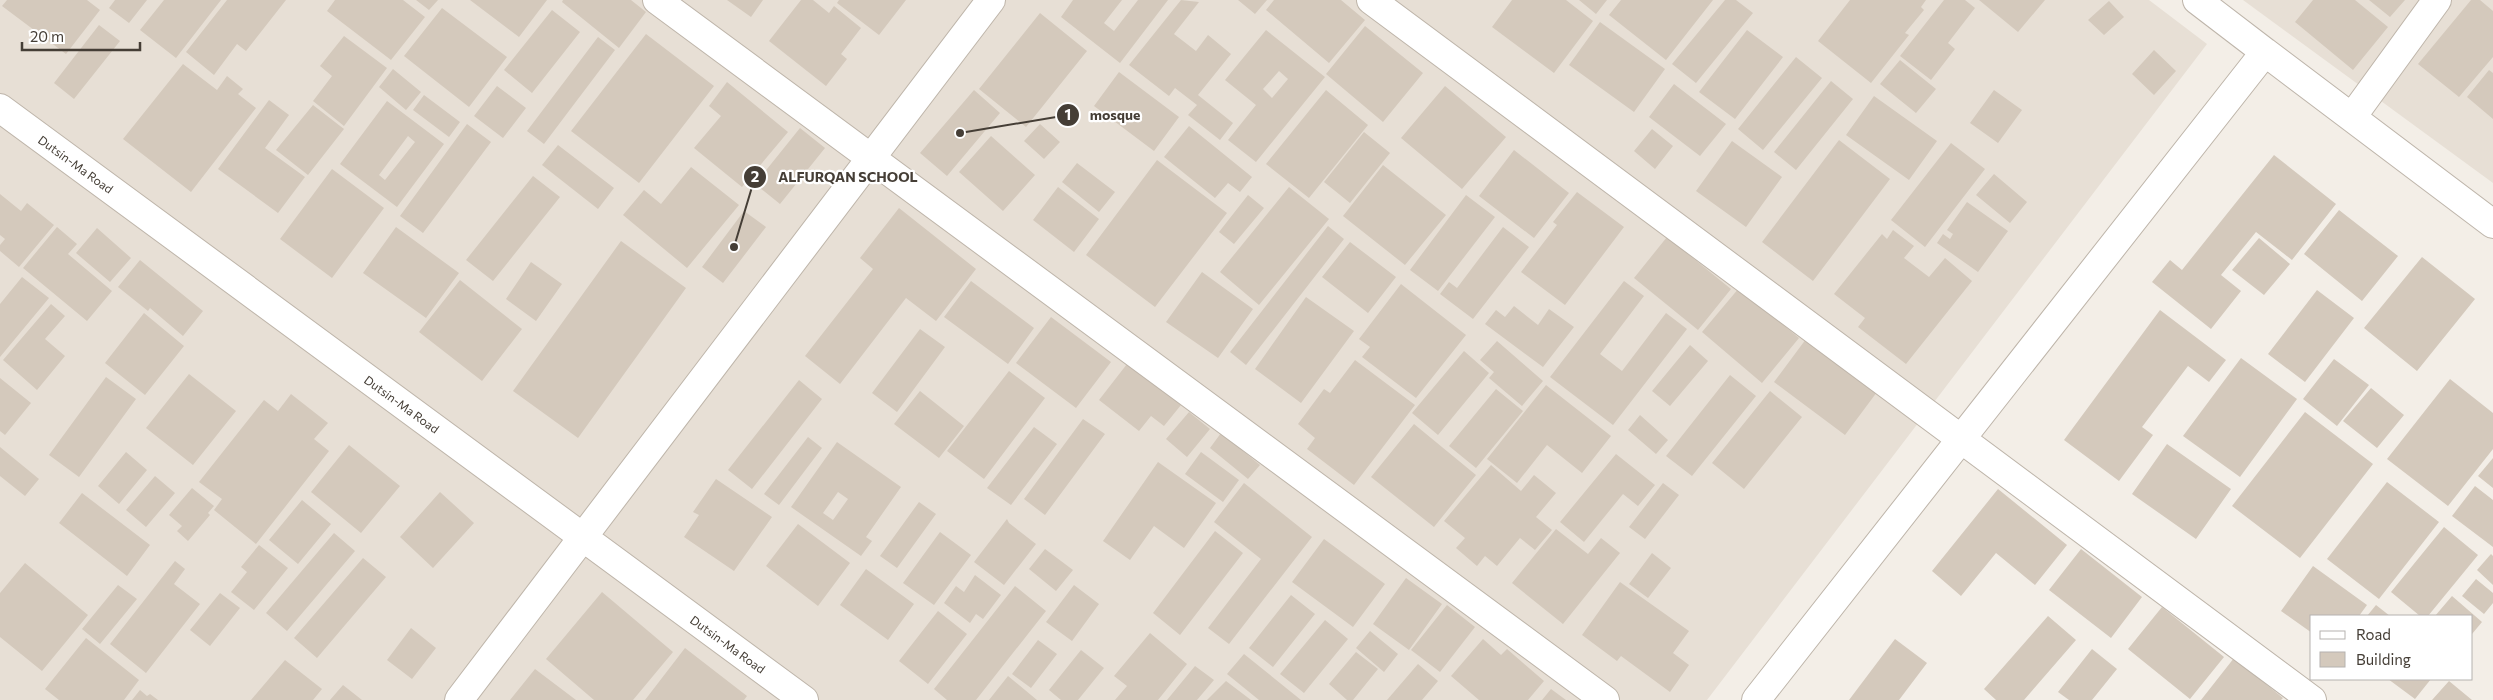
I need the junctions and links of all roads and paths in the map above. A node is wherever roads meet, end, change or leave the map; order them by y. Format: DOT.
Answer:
graph roads {
  1 [pos="657,0"];
  2 [pos="990,0"];
  3 [pos="1370,0"];
  4 [pos="2197,0"];
  5 [pos="2437,0"];
  6 [pos="2265,52"];
  7 [pos="0,108"];
  8 [pos="2352,117"];
  9 [pos="870,157"];
  10 [pos="2493,224"];
  11 [pos="1960,438"];
  12 [pos="583,538"];
  13 [pos="459,700"];
  14 [pos="804,700"];
  15 [pos="1605,700"];
  16 [pos="1756,700"];
  17 [pos="2312,700"];
  1 -- 9 [label="street"];
  2 -- 9 [label="street"];
  3 -- 11 [label="street"];
  4 -- 6 [label="street"];
  5 -- 8 [label="street"];
  6 -- 8 [label="street"];
  6 -- 11 [label="street"];
  7 -- 12 [label="street, Dutsin-Ma Road"];
  8 -- 10 [label="street"];
  9 -- 12 [label="street"];
  9 -- 15 [label="street"];
  11 -- 16 [label="street"];
  11 -- 17 [label="street"];
  12 -- 13 [label="street"];
  12 -- 14 [label="street, Dutsin-Ma Road"];
}
